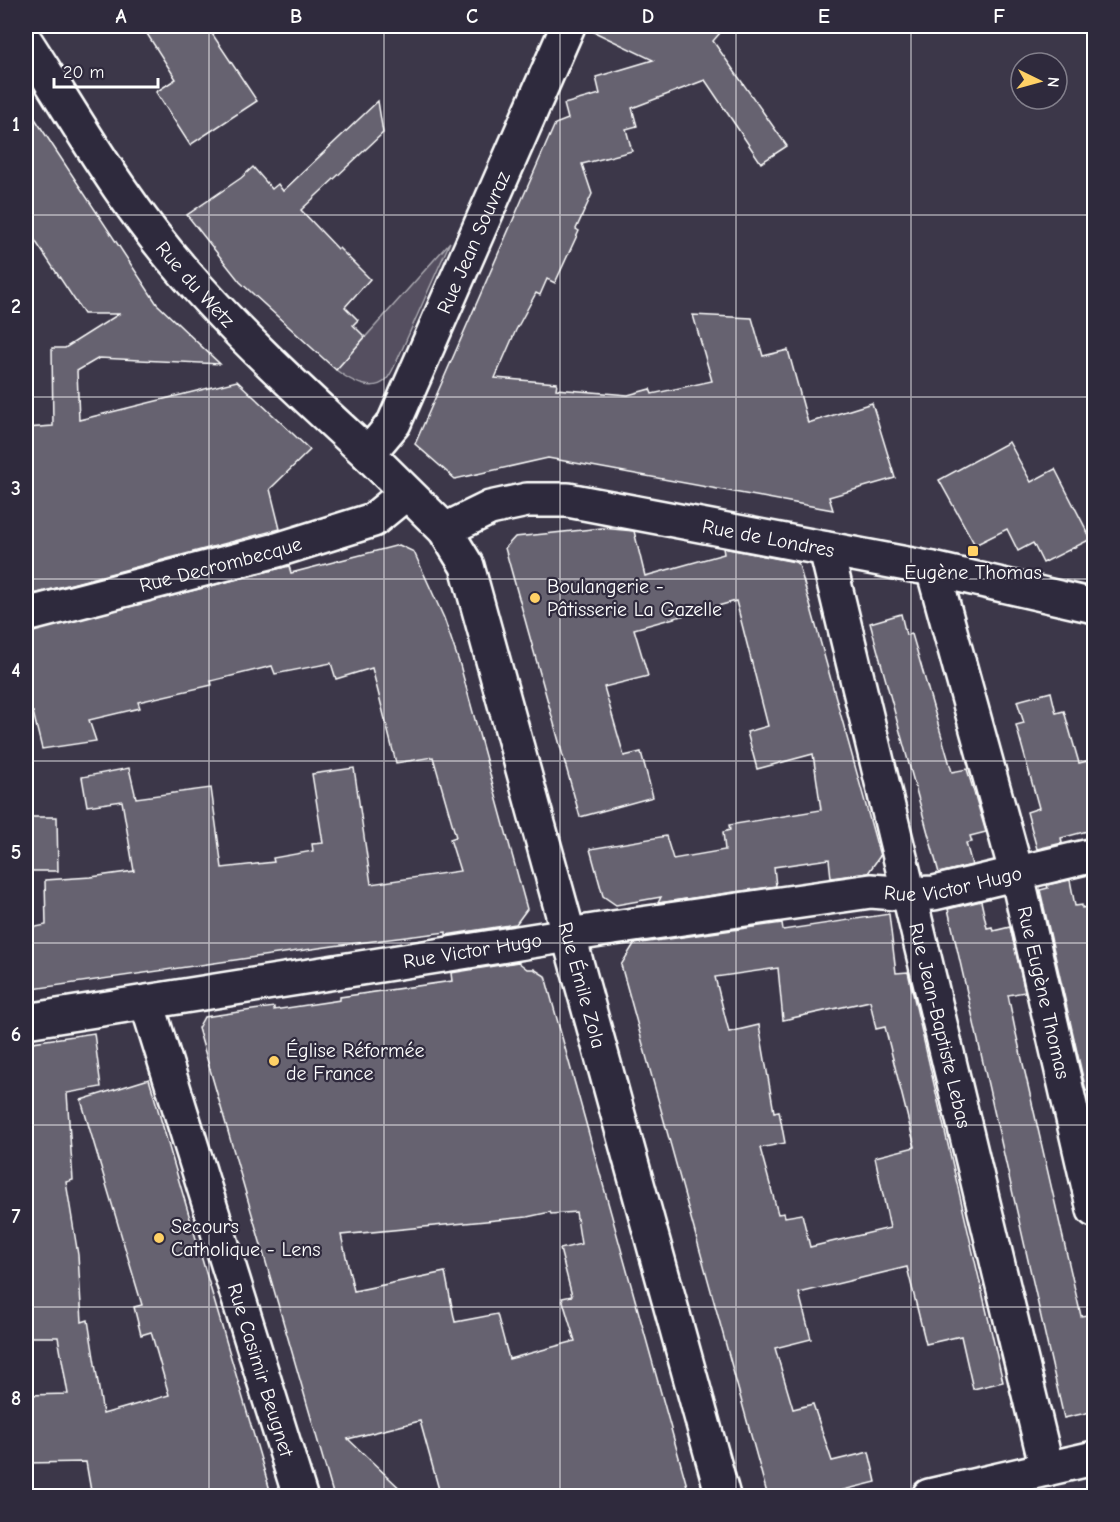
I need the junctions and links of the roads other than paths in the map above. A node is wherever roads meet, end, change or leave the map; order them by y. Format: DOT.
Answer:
graph roads {
  1 [pos="568,26"];
  2 [pos="26,42"];
  3 [pos="368,454"];
  4 [pos="406,493"];
  5 [pos="445,530"];
  6 [pos="826,549"];
  7 [pos="933,569"];
  8 [pos="1095,606"];
  9 [pos="26,615"];
  10 [pos="1095,855"];
  11 [pos="1017,875"];
  12 [pos="908,894"];
  13 [pos="570,936"];
  14 [pos="147,1003"];
  15 [pos="26,1021"];
  16 [pos="1095,1210"];
  17 [pos="1095,1458"];
  18 [pos="1047,1469"];
  19 [pos="300,1497"];
  20 [pos="723,1497"];
  21 [pos="929,1497"];
  1 -- 3 [label="street, Rue Jean Souvraz"];
  2 -- 3 [label="street, Rue du Wetz"];
  3 -- 4 [label="street, Rue du Wetz"];
  4 -- 5 [label="street, Rue Émile Zola"];
  4 -- 9 [label="street, Rue Decrombecque"];
  5 -- 6 [label="street, Rue de Londres"];
  5 -- 13 [label="street, Rue Émile Zola"];
  6 -- 7 [label="street, Rue de Londres"];
  6 -- 12 [label="street, Rue Jean-Baptiste Lebas"];
  7 -- 8 [label="street, Rue de Londres"];
  7 -- 11 [label="street, Rue Eugène Thomas"];
  10 -- 11 [label="street, Rue Victor Hugo"];
  11 -- 12 [label="street, Rue Victor Hugo"];
  11 -- 16 [label="street, Rue Eugène Thomas"];
  12 -- 13 [label="street, Rue Victor Hugo"];
  12 -- 18 [label="street, Rue Jean-Baptiste Lebas"];
  13 -- 14 [label="street, Rue Victor Hugo"];
  13 -- 20 [label="street, Rue Émile Zola"];
  14 -- 15 [label="street, Rue Victor Hugo"];
  14 -- 19 [label="street, Rue Casimir Beugnet"];
  17 -- 18 [label="street"];
  18 -- 21 [label="street"];
}
